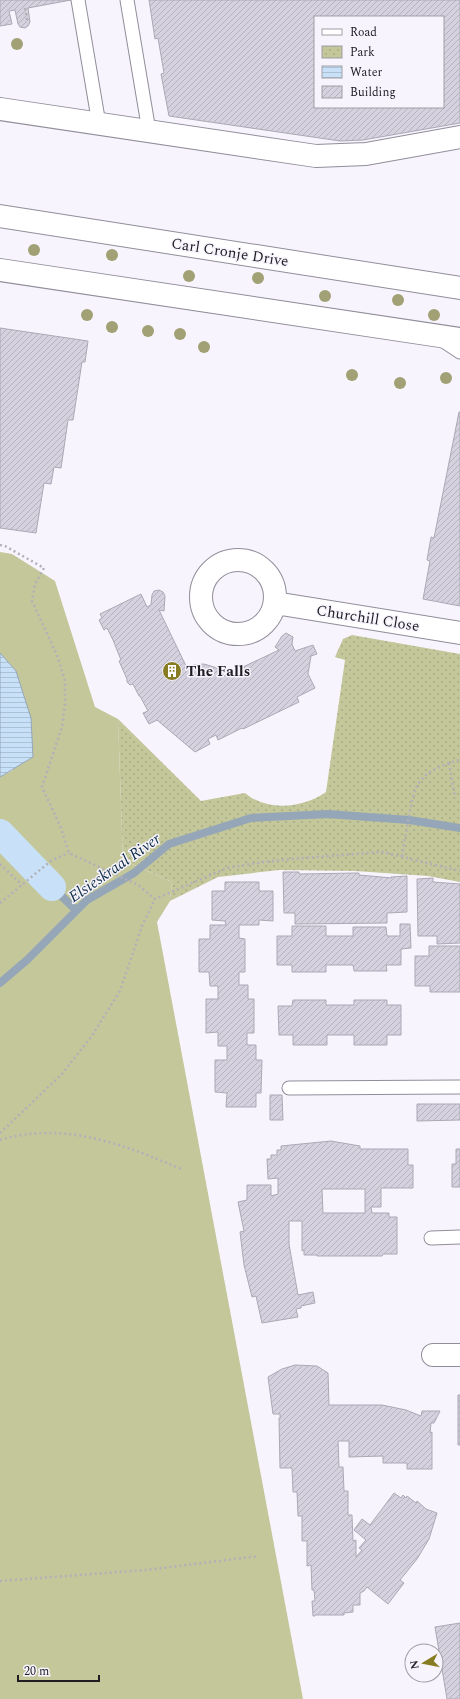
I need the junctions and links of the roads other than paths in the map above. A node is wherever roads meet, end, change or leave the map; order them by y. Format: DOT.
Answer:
graph roads {
  1 [pos="78,0"];
  2 [pos="127,0"];
  3 [pos="0,109"];
  4 [pos="99,124"];
  5 [pos="149,131"];
  6 [pos="460,137"];
  7 [pos="0,216"];
  8 [pos="0,270"];
  9 [pos="460,288"];
  10 [pos="437,336"];
  11 [pos="460,340"];
  12 [pos="460,352"];
  13 [pos="275,603"];
  14 [pos="460,633"];
  15 [pos="460,1087"];
  16 [pos="289,1088"];
  17 [pos="431,1238"];
  18 [pos="460,1238"];
  19 [pos="433,1355"];
  20 [pos="460,1355"];
  1 -- 4 [label="lane"];
  2 -- 5 [label="lane"];
  3 -- 4 [label="main road"];
  4 -- 5 [label="main road"];
  5 -- 6 [label="main road"];
  7 -- 9 [label="main road, Carl Cronje Drive"];
  8 -- 10 [label="main road"];
  10 -- 11 [label="main road"];
  10 -- 12 [label="lane"];
  13 -- 14 [label="main road, Churchill Close"];
  15 -- 16 [label="lane"];
  17 -- 18 [label="lane"];
  19 -- 20 [label="main road"];
}
